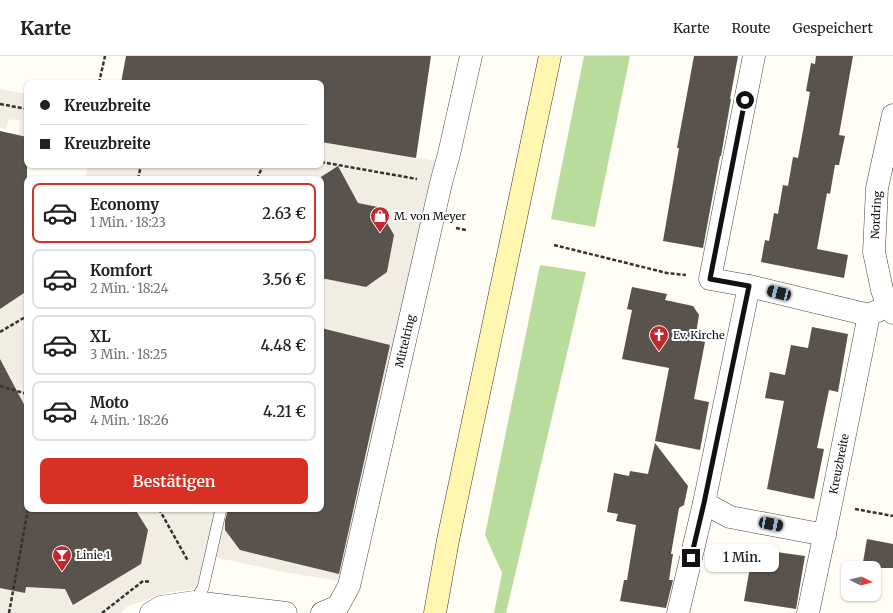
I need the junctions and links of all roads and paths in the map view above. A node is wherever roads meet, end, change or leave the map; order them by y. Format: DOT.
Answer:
graph roads {
  1 [pos="105,56"];
  2 [pos="471,56"];
  3 [pos="550,56"];
  4 [pos="754,56"];
  5 [pos="100,80"];
  6 [pos="0,104"];
  7 [pos="24,108"];
  8 [pos="893,115"];
  9 [pos="324,163"];
  10 [pos="441,184"];
  11 [pos="554,245"];
  12 [pos="710,279"];
  13 [pos="749,286"];
  14 [pos="885,302"];
  15 [pos="24,318"];
  16 [pos="0,332"];
  17 [pos="0,386"];
  18 [pos="24,393"];
  19 [pos="704,503"];
  20 [pos="831,504"];
  21 [pos="27,512"];
  22 [pos="160,512"];
  23 [pos="220,512"];
  24 [pos="893,516"];
  25 [pos="825,535"];
  26 [pos="199,595"];
  27 [pos="9,613"];
  28 [pos="151,613"];
  29 [pos="286,613"];
  30 [pos="322,613"];
  31 [pos="435,613"];
  32 [pos="678,613"];
  33 [pos="808,613"];
  1 -- 5 [label="path"];
  2 -- 10 [label="street, Mittelring"];
  3 -- 31 [label="main road"];
  4 -- 12 [label="street"];
  6 -- 7 [label="path"];
  8 -- 14 [label="street, Nordring"];
  9 -- 10 [label="path"];
  10 -- 30 [label="street, Mittelring"];
  11 -- 12 [label="path"];
  12 -- 13 [label="street"];
  13 -- 14 [label="street"];
  13 -- 19 [label="street"];
  14 -- 20 [label="street, Kreuzbreite"];
  15 -- 16 [label="path"];
  17 -- 18 [label="path"];
  19 -- 25 [label="street"];
  19 -- 32 [label="street"];
  20 -- 24 [label="path"];
  20 -- 25 [label="street, Kreuzbreite"];
  21 -- 27 [label="path"];
  22 -- 26 [label="path"];
  23 -- 26 [label="lane"];
  25 -- 33 [label="street, Kreuzbreite"];
  26 -- 28 [label="street"];
  26 -- 29 [label="street"];
}
